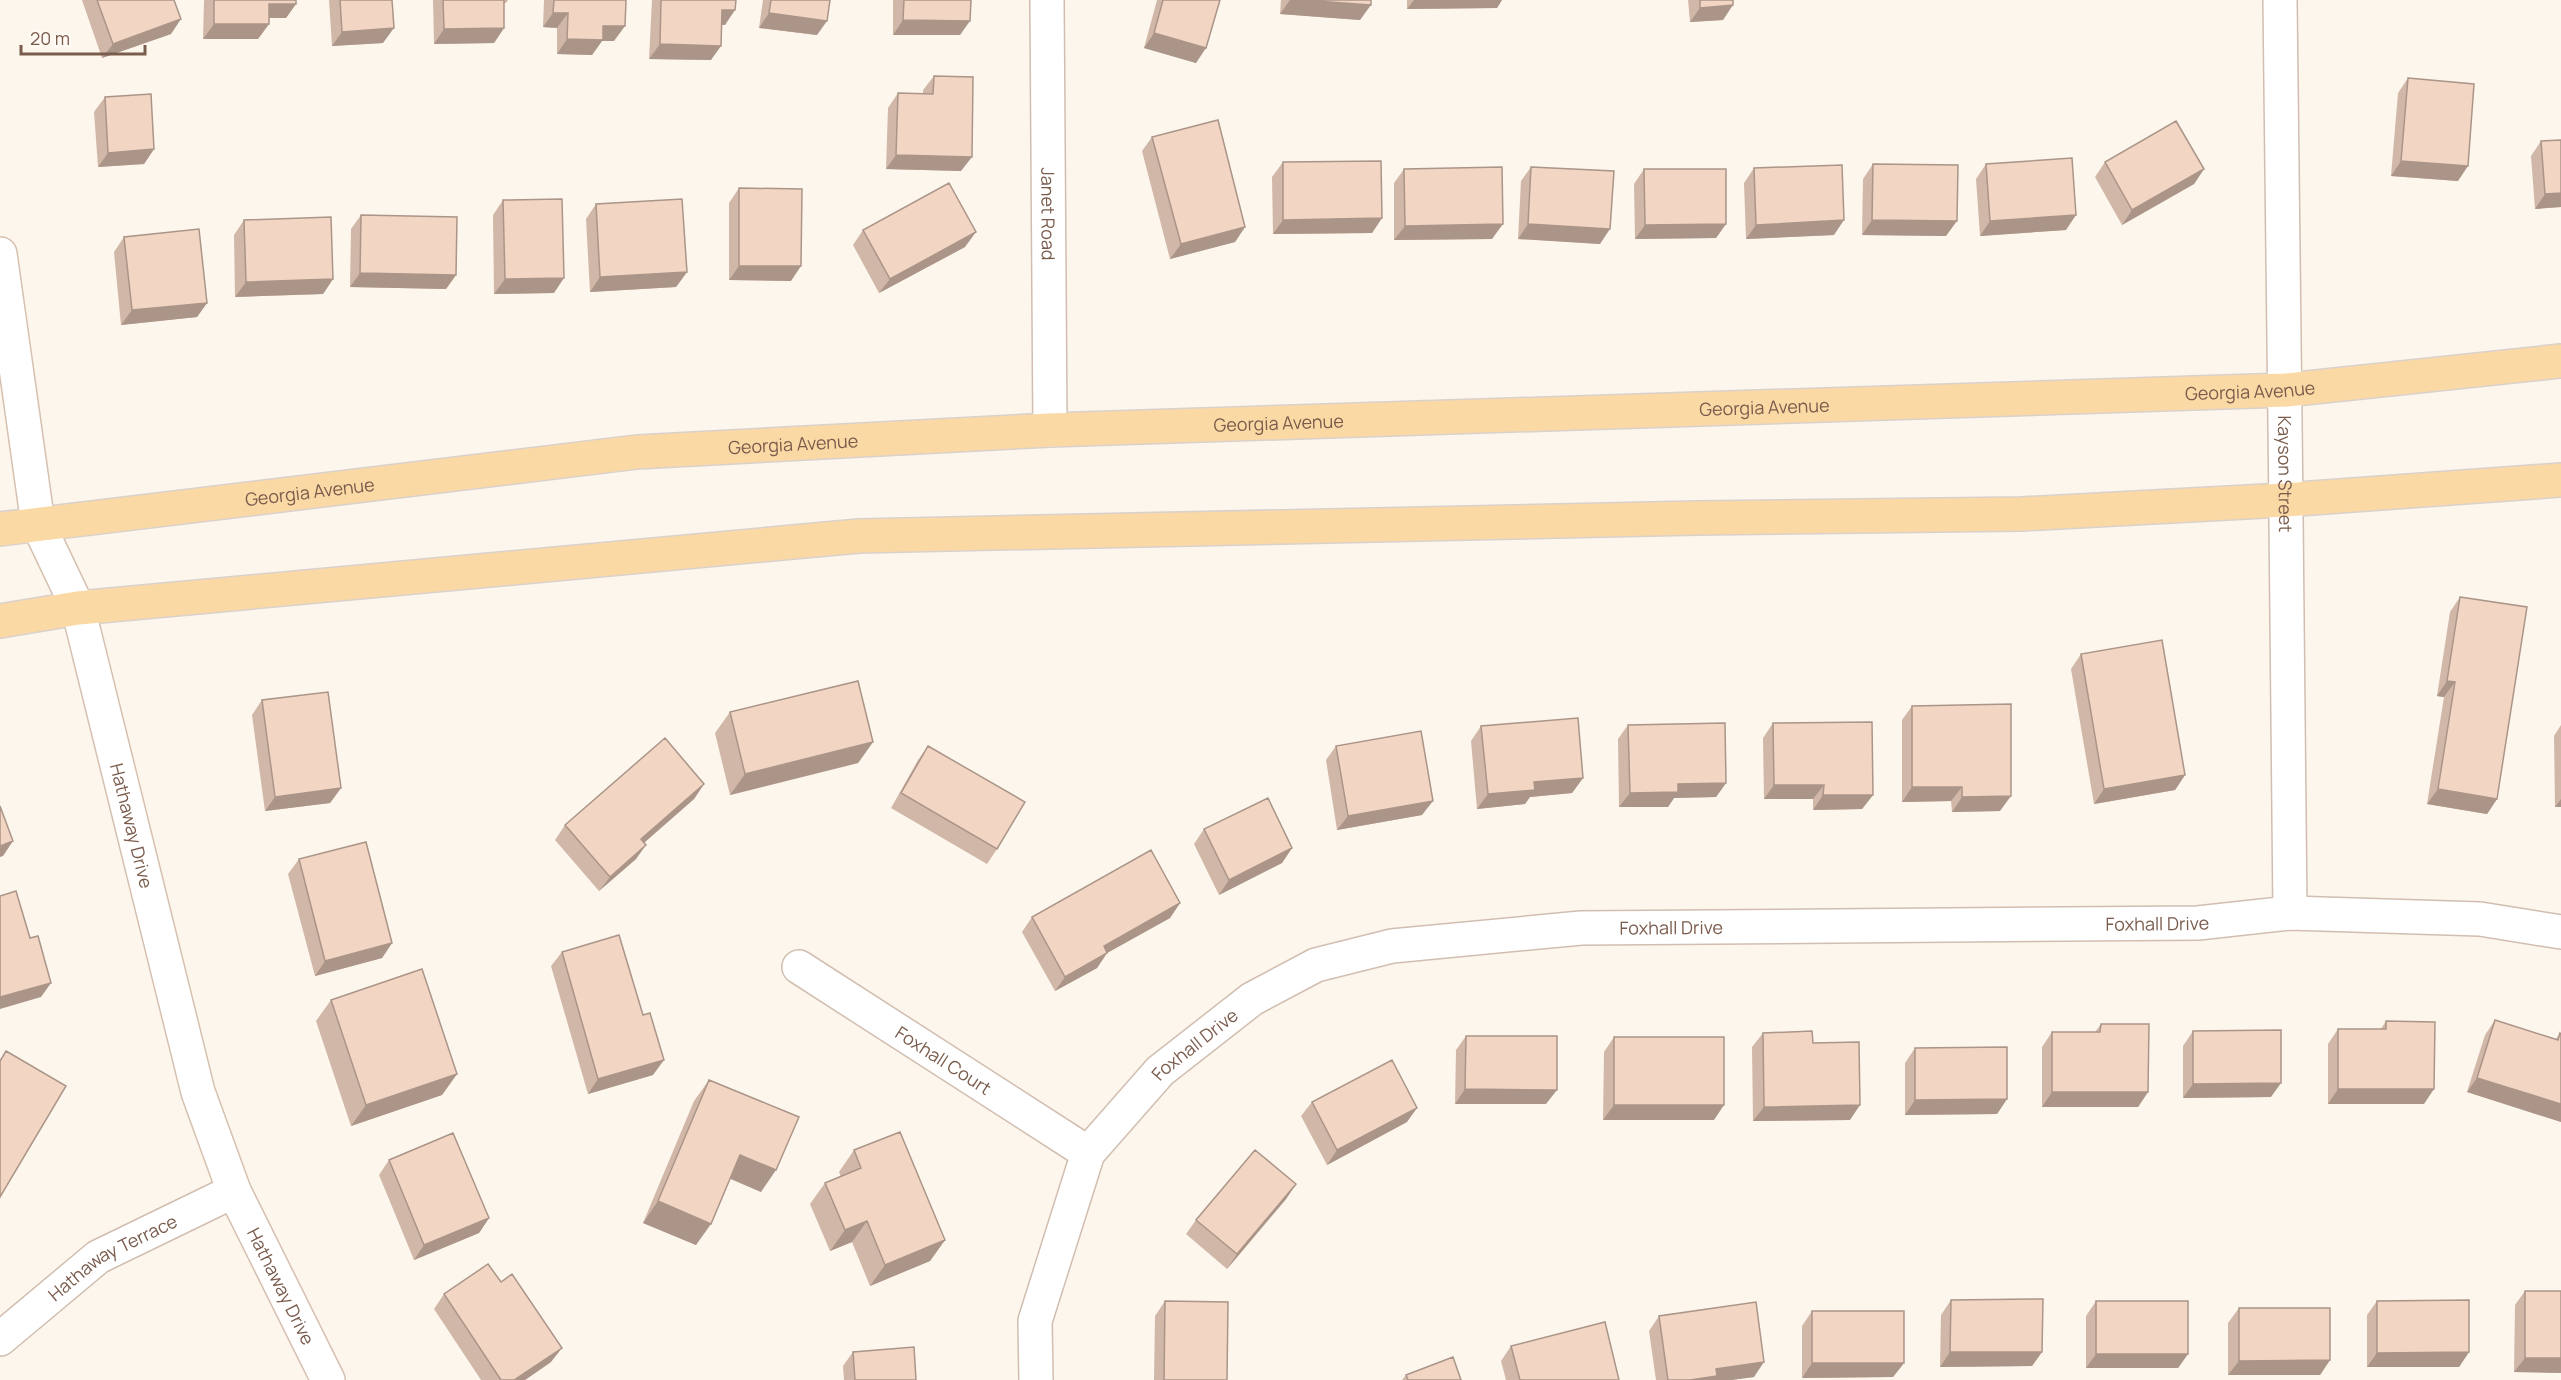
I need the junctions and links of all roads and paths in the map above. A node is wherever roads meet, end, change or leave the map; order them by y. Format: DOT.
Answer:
graph roads {
  1 [pos="1047,0"];
  2 [pos="2280,0"];
  3 [pos="0,254"];
  4 [pos="2561,361"];
  5 [pos="2286,390"];
  6 [pos="1050,430"];
  7 [pos="2561,480"];
  8 [pos="2284,500"];
  9 [pos="38,524"];
  10 [pos="0,529"];
  11 [pos="78,608"];
  12 [pos="0,621"];
  13 [pos="2290,913"];
  14 [pos="2561,932"];
  15 [pos="799,967"];
  16 [pos="1088,1153"];
  17 [pos="234,1191"];
  18 [pos="0,1339"];
  19 [pos="328,1380"];
  20 [pos="1036,1380"];
  1 -- 6 [label="street, Janet Road"];
  2 -- 5 [label="street, Kayson Street"];
  3 -- 9 [label="street, Hathaway Drive"];
  4 -- 5 [label="main road, Georgia Avenue"];
  5 -- 6 [label="main road, Georgia Avenue"];
  5 -- 8 [label="street, Kayson Street"];
  6 -- 9 [label="main road, Georgia Avenue"];
  7 -- 8 [label="main road"];
  8 -- 11 [label="main road"];
  8 -- 13 [label="street, Kayson Street"];
  9 -- 10 [label="main road, Georgia Avenue"];
  9 -- 11 [label="street, Hathaway Drive"];
  11 -- 12 [label="main road"];
  11 -- 17 [label="street, Hathaway Drive"];
  13 -- 14 [label="street, Foxhall Drive"];
  13 -- 16 [label="street, Foxhall Drive"];
  15 -- 16 [label="street, Foxhall Court"];
  16 -- 20 [label="street, Foxhall Drive"];
  17 -- 18 [label="street, Hathaway Terrace"];
  17 -- 19 [label="street, Hathaway Drive"];
}
